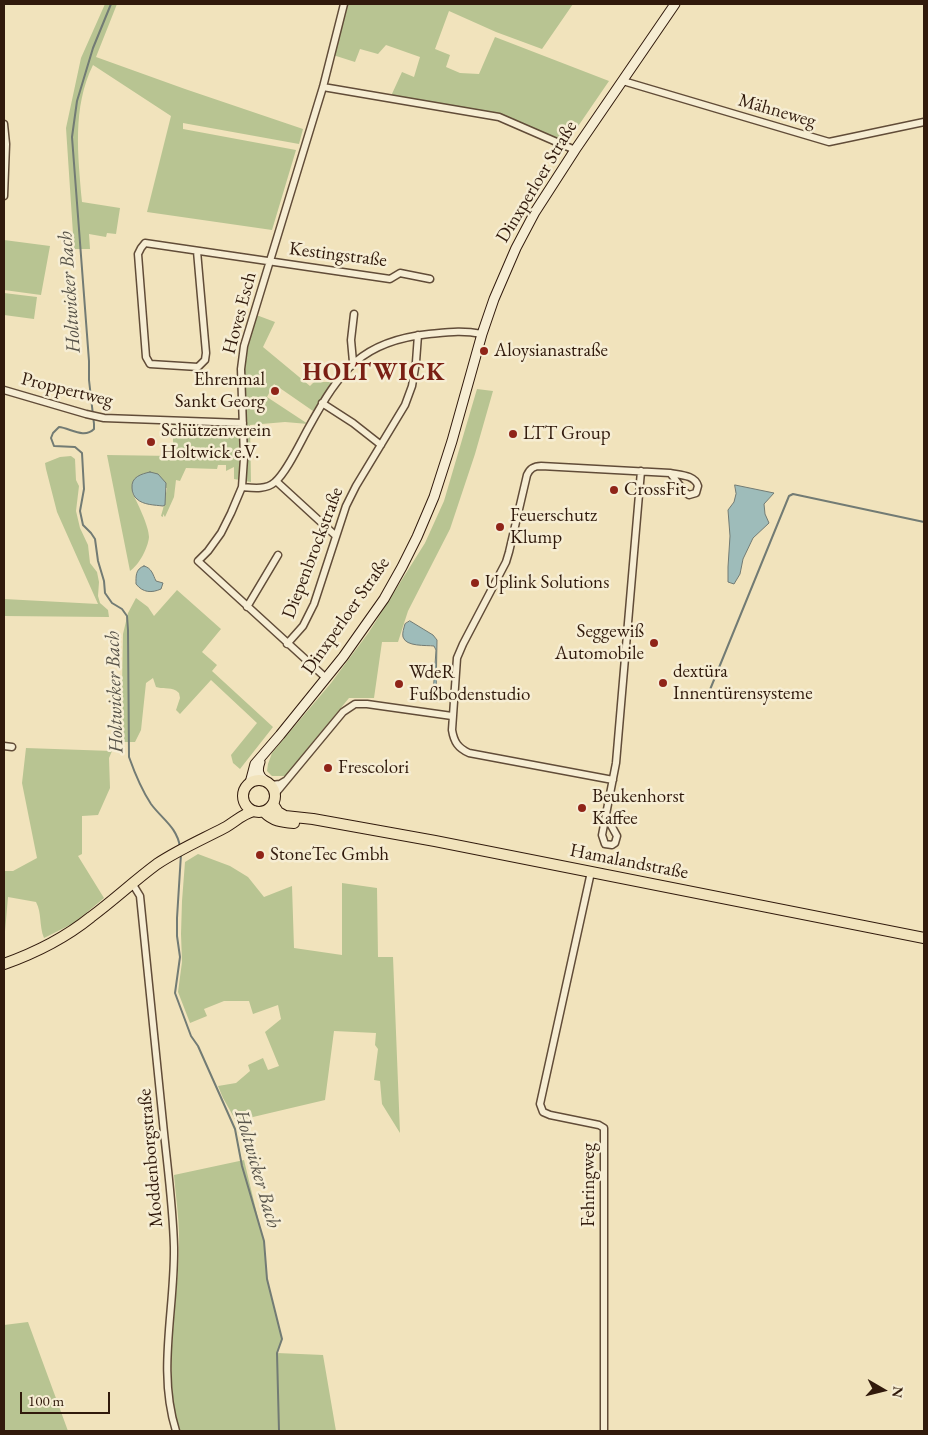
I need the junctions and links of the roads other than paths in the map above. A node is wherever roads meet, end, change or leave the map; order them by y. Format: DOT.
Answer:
graph roads {
  1 [pos="344,4"];
  2 [pos="675,4"];
  3 [pos="623,81"];
  4 [pos="323,87"];
  5 [pos="924,122"];
  6 [pos="4,124"];
  7 [pos="575,150"];
  8 [pos="4,196"];
  9 [pos="197,251"];
  10 [pos="270,262"];
  11 [pos="430,279"];
  12 [pos="354,314"];
  13 [pos="482,334"];
  14 [pos="418,335"];
  15 [pos="353,362"];
  16 [pos="4,390"];
  17 [pos="322,403"];
  18 [pos="242,422"];
  19 [pos="381,445"];
  20 [pos="641,471"];
  21 [pos="670,473"];
  22 [pos="276,482"];
  23 [pos="242,487"];
  24 [pos="336,536"];
  25 [pos="278,555"];
  26 [pos="248,607"];
  27 [pos="287,644"];
  28 [pos="326,678"];
  29 [pos="452,716"];
  30 [pos="4,746"];
  31 [pos="12,748"];
  32 [pos="261,757"];
  33 [pos="612,780"];
  34 [pos="250,783"];
  35 [pos="271,791"];
  36 [pos="244,802"];
  37 [pos="259,811"];
  38 [pos="606,816"];
  39 [pos="327,822"];
  40 [pos="214,832"];
  41 [pos="591,872"];
  42 [pos="132,883"];
  43 [pos="924,938"];
  44 [pos="4,964"];
  45 [pos="176,1431"];
  46 [pos="604,1431"];
  1 -- 4 [label="street, Hoves Esch"];
  2 -- 3 [label="main road, Dinxperloer Straße"];
  3 -- 5 [label="street, Mähneweg"];
  3 -- 7 [label="main road, Dinxperloer Straße"];
  4 -- 7 [label="street"];
  4 -- 10 [label="street, Hoves Esch"];
  6 -- 8 [label="street"];
  7 -- 13 [label="main road, Dinxperloer Straße"];
  9 -- 9 [label="street, Kestingstraße"];
  9 -- 10 [label="street, Kestingstraße"];
  10 -- 11 [label="street, Kestingstraße"];
  10 -- 18 [label="street, Hoves Esch"];
  12 -- 15 [label="street"];
  13 -- 14 [label="street"];
  13 -- 28 [label="main road, Dinxperloer Straße"];
  14 -- 15 [label="street"];
  14 -- 19 [label="street, Diepenbrockstraße"];
  15 -- 17 [label="street"];
  16 -- 18 [label="street, Proppertweg"];
  17 -- 19 [label="street"];
  17 -- 22 [label="street"];
  18 -- 23 [label="street, Hoves Esch"];
  19 -- 24 [label="street, Diepenbrockstraße"];
  20 -- 21 [label="street"];
  20 -- 29 [label="street"];
  20 -- 33 [label="street"];
  22 -- 23 [label="street"];
  22 -- 24 [label="street"];
  23 -- 26 [label="street, Hoves Esch"];
  24 -- 27 [label="street, Diepenbrockstraße"];
  25 -- 26 [label="street"];
  26 -- 27 [label="street, Hoves Esch"];
  27 -- 28 [label="street, Hoves Esch"];
  28 -- 32 [label="main road, Dinxperloer Straße"];
  29 -- 33 [label="street"];
  29 -- 35 [label="street"];
  30 -- 31 [label="street"];
  32 -- 34 [label="main road, Dinxperloer Straße"];
  32 -- 35 [label="main road"];
  33 -- 38 [label="street"];
  34 -- 35 [label="main road"];
  34 -- 36 [label="main road"];
  35 -- 37 [label="main road"];
  35 -- 39 [label="main road, Hamalandstraße"];
  36 -- 37 [label="main road"];
  36 -- 40 [label="main road"];
  37 -- 39 [label="main road, Hamalandstraße"];
  37 -- 40 [label="main road"];
  39 -- 41 [label="main road, Hamalandstraße"];
  40 -- 42 [label="main road"];
  41 -- 43 [label="main road, Hamalandstraße"];
  41 -- 46 [label="street, Fehringweg"];
  42 -- 44 [label="main road"];
  42 -- 45 [label="street, Moddenborgstraße"];
}
